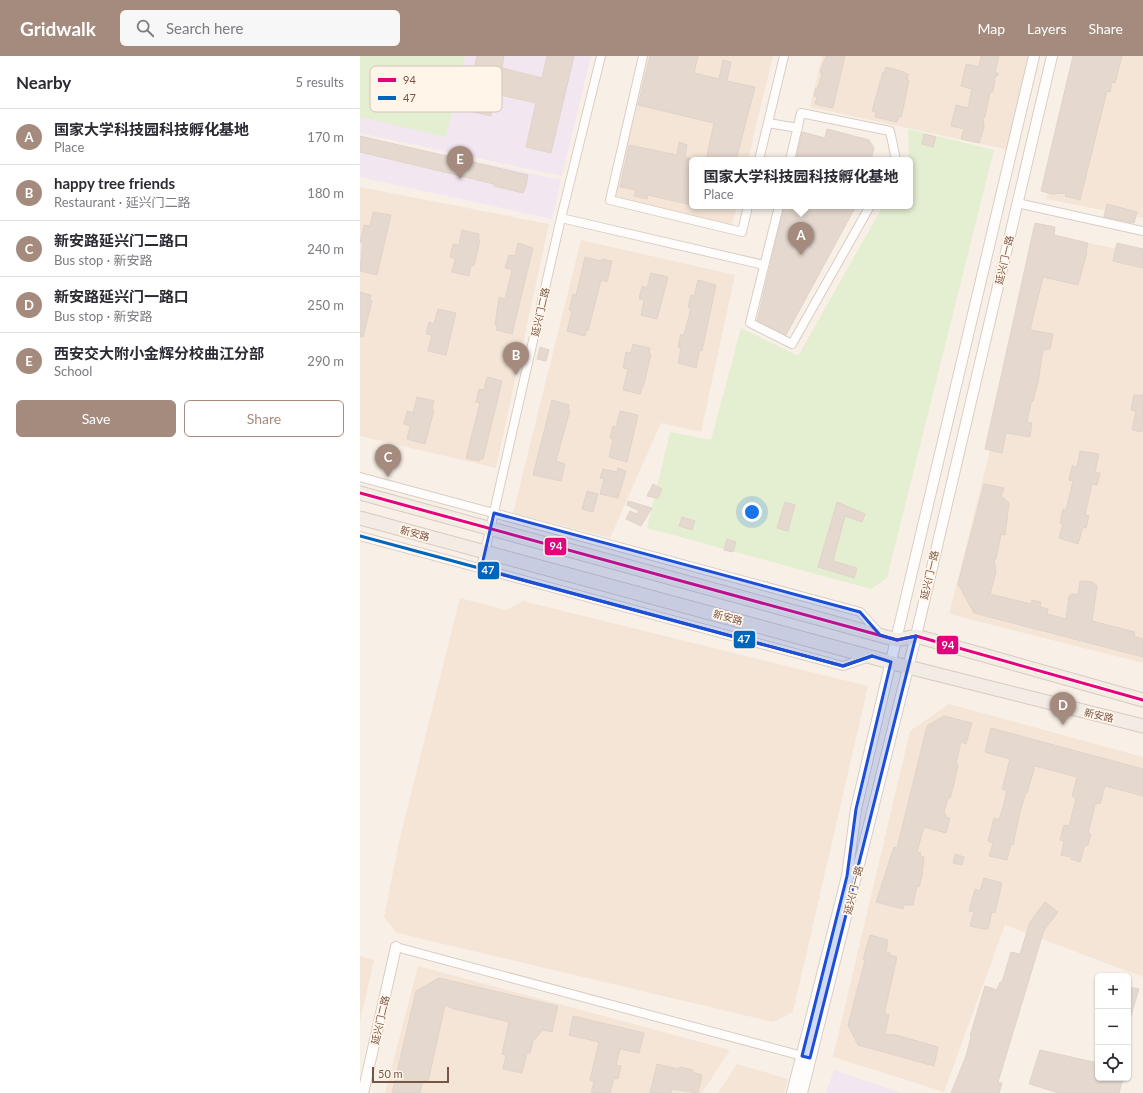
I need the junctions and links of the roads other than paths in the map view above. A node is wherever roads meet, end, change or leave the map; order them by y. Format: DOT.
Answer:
graph roads {
  1 [pos="601,56"];
  2 [pos="643,56"];
  3 [pos="784,56"];
  4 [pos="1034,56"];
  5 [pos="1052,56"];
  6 [pos="768,123"];
  7 [pos="798,128"];
  8 [pos="760,157"];
  9 [pos="791,157"];
  10 [pos="895,157"];
  11 [pos="1017,203"];
  12 [pos="747,209"];
  13 [pos="778,209"];
  14 [pos="868,209"];
  15 [pos="561,218"];
  16 [pos="1143,231"];
  17 [pos="764,265"];
  18 [pos="360,477"];
  19 [pos="360,493"];
  20 [pos="494,513"];
  21 [pos="360,518"];
  22 [pos="490,529"];
  23 [pos="360,536"];
  24 [pos="485,552"];
  25 [pos="481,569"];
  26 [pos="880,635"];
  27 [pos="916,636"];
  28 [pos="897,640"];
  29 [pos="872,656"];
  30 [pos="891,662"];
  31 [pos="908,667"];
  32 [pos="1143,700"];
  33 [pos="1143,726"];
  34 [pos="396,947"];
  35 [pos="806,1057"];
  36 [pos="363,1093"];
  37 [pos="792,1093"];
  38 [pos="802,1093"];
  1 -- 15 [label="street, 延兴门二路"];
  2 -- 12 [label="street"];
  3 -- 6 [label="street"];
  4 -- 28 [label="street, 延兴门一路"];
  5 -- 11 [label="street, 延兴门一路"];
  6 -- 7 [label="street"];
  6 -- 8 [label="street"];
  7 -- 9 [label="street"];
  7 -- 10 [label="street"];
  11 -- 16 [label="street"];
  11 -- 27 [label="street, 延兴门一路"];
  13 -- 17 [label="street"];
  14 -- 17 [label="street"];
  15 -- 17 [label="street"];
  15 -- 20 [label="street, 延兴门二路"];
  18 -- 20 [label="street"];
  19 -- 22 [label="main road"];
  20 -- 22 [label="street, 延兴门二路"];
  20 -- 26 [label="street"];
  21 -- 24 [label="main road, 新安路"];
  22 -- 24 [label="street, 延兴门二路"];
  22 -- 26 [label="main road"];
  23 -- 25 [label="street"];
  24 -- 25 [label="street, 延兴门二路"];
  24 -- 29 [label="main road, 新安路"];
  25 -- 29 [label="street"];
  26 -- 28 [label="main road"];
  27 -- 28 [label="main road"];
  27 -- 31 [label="street, 延兴门一路"];
  27 -- 32 [label="main road"];
  28 -- 30 [label="street, 延兴门一路"];
  29 -- 30 [label="main road, 新安路"];
  30 -- 31 [label="main road, 新安路"];
  30 -- 35 [label="street, 延兴门一路"];
  31 -- 33 [label="main road, 新安路"];
  31 -- 35 [label="street, 延兴门一路"];
  34 -- 35 [label="street"];
  34 -- 36 [label="street, 延兴门二路"];
  35 -- 37 [label="street, 延兴门一路"];
  35 -- 38 [label="street, 延兴门一路"];
}
